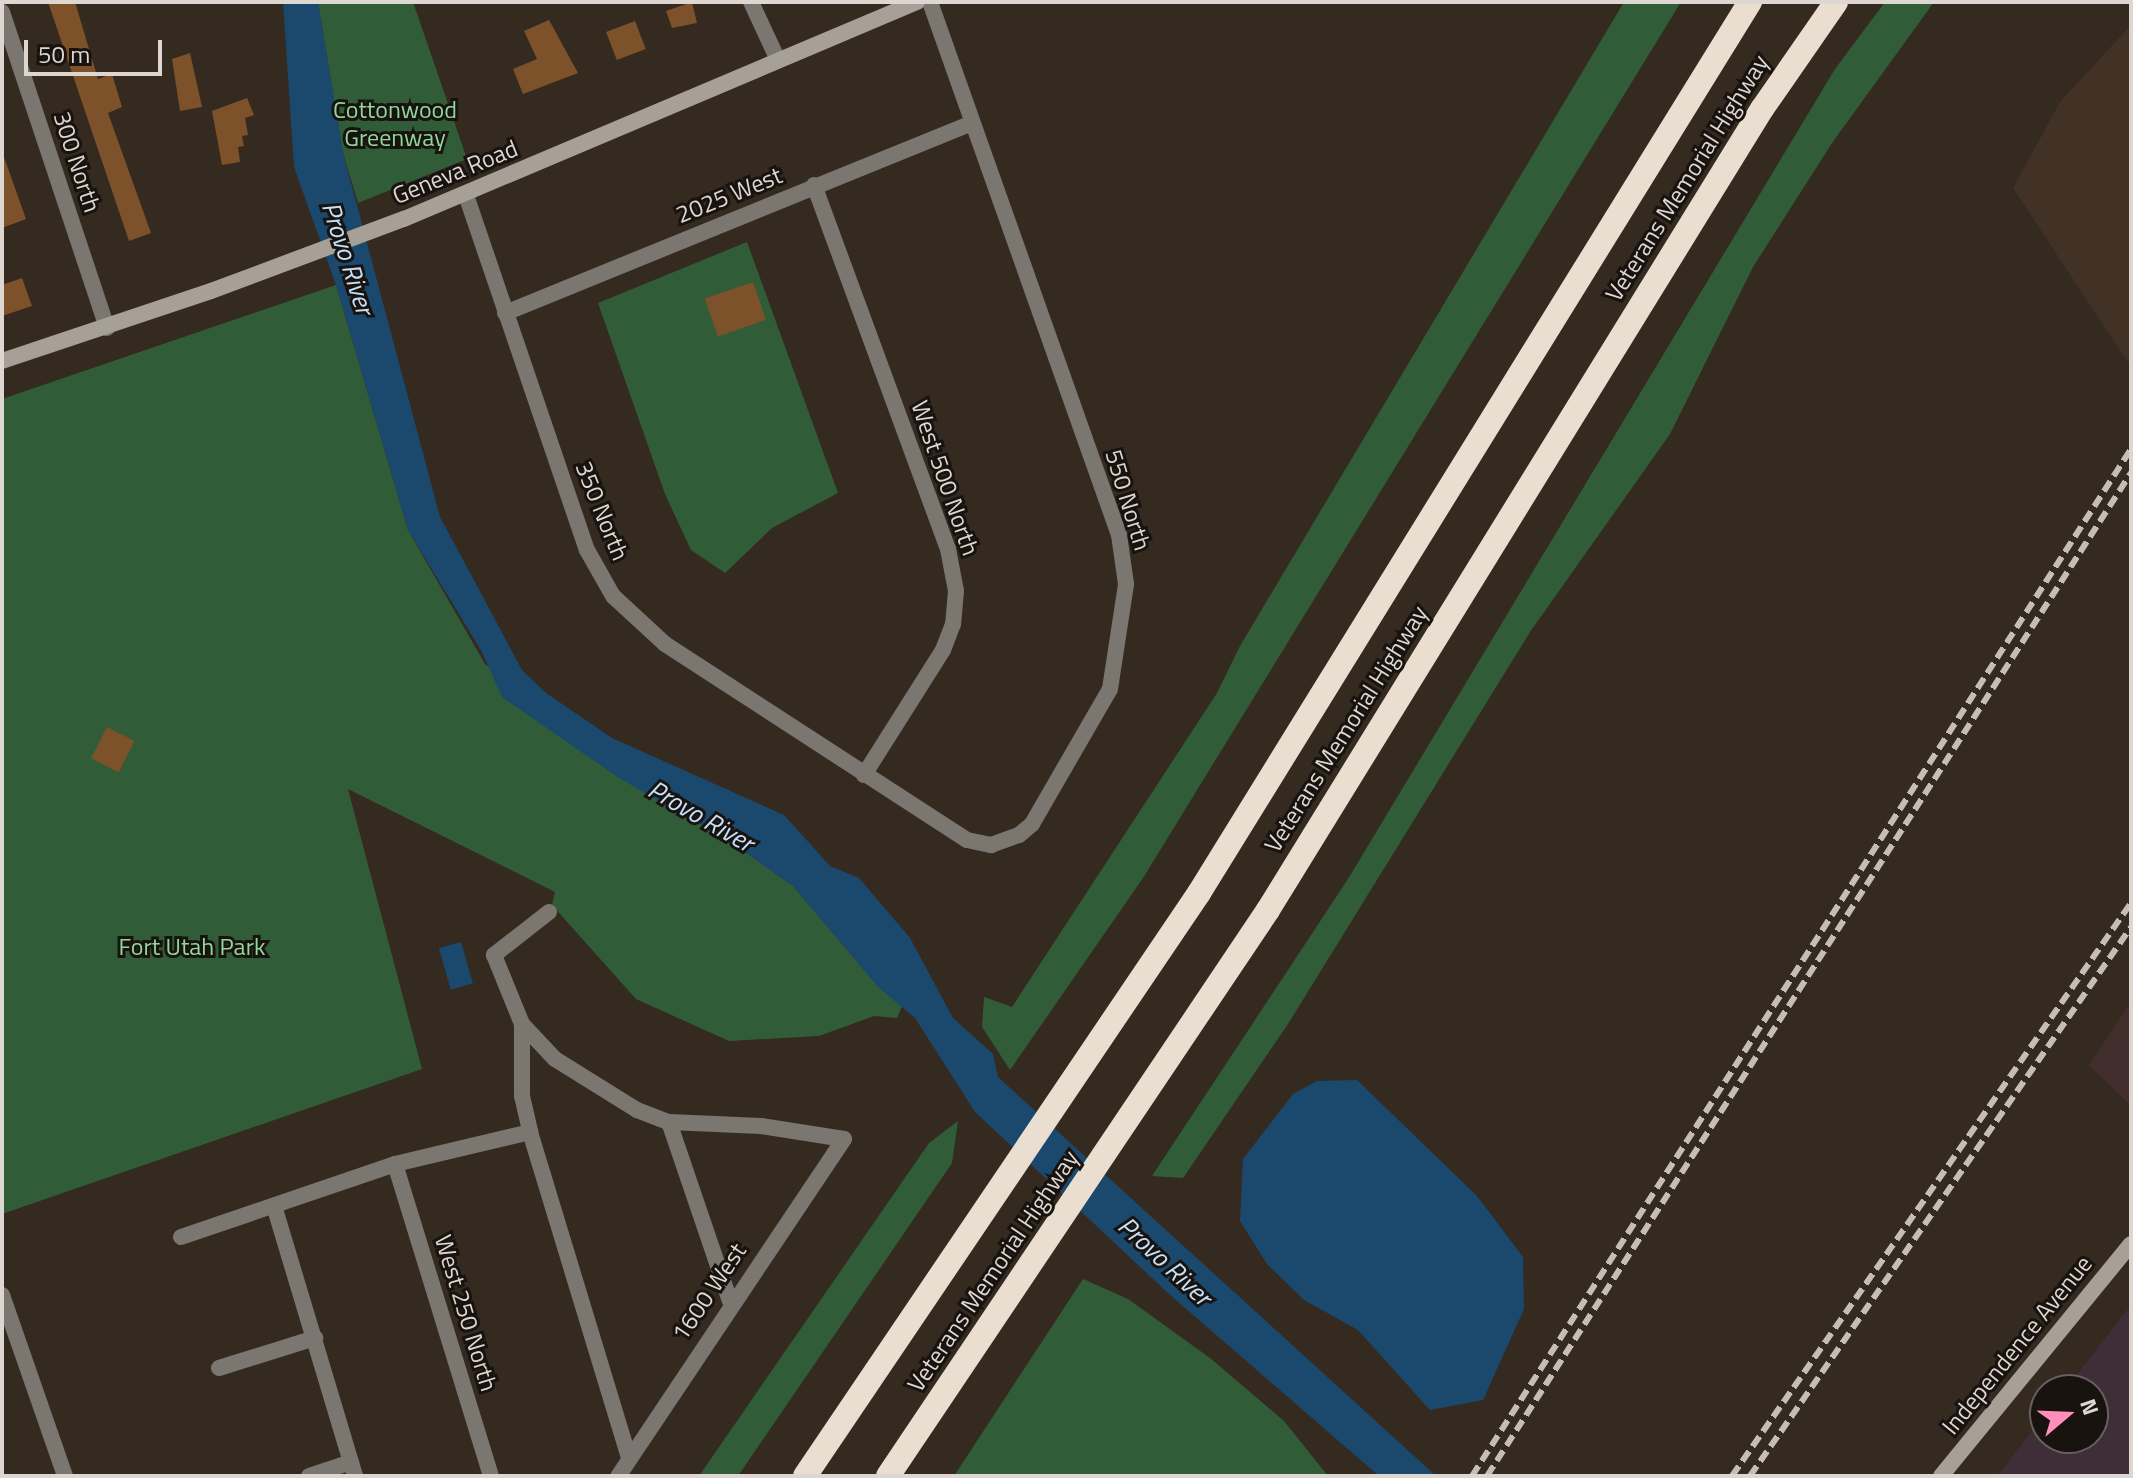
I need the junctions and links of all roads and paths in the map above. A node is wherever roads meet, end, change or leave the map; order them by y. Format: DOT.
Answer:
graph roads {
  1 [pos="751,2"];
  2 [pos="917,2"];
  3 [pos="930,2"];
  4 [pos="1750,2"];
  5 [pos="1836,2"];
  6 [pos="2,12"];
  7 [pos="777,58"];
  8 [pos="972,123"];
  9 [pos="814,185"];
  10 [pos="466,195"];
  11 [pos="505,313"];
  12 [pos="107,328"];
  13 [pos="2,361"];
  14 [pos="864,775"];
  15 [pos="549,912"];
  16 [pos="522,1024"];
  17 [pos="669,1122"];
  18 [pos="530,1132"];
  19 [pos="395,1164"];
  20 [pos="275,1209"];
  21 [pos="181,1237"];
  22 [pos="2131,1244"];
  23 [pos="2,1295"];
  24 [pos="730,1301"];
  25 [pos="315,1338"];
  26 [pos="20,1347"];
  27 [pos="2,1353"];
  28 [pos="219,1368"];
  29 [pos="629,1458"];
  30 [pos="353,1469"];
  31 [pos="65,1476"];
  32 [pos="309,1476"];
  33 [pos="491,1476"];
  34 [pos="618,1476"];
  35 [pos="805,1476"];
  36 [pos="888,1476"];
  37 [pos="1941,1476"];
  1 -- 7 [label="street"];
  2 -- 7 [label="main road, Geneva Road"];
  3 -- 8 [label="street, 550 North"];
  4 -- 35 [label="highway, Veterans Memorial Highway"];
  5 -- 36 [label="highway, Veterans Memorial Highway"];
  6 -- 12 [label="street, 300 North"];
  7 -- 10 [label="main road, Geneva Road"];
  8 -- 9 [label="street, 2025 West"];
  8 -- 14 [label="street, 550 North"];
  9 -- 11 [label="street, 2025 West"];
  9 -- 14 [label="street, West 500 North"];
  10 -- 11 [label="street, 350 North"];
  10 -- 12 [label="main road, Geneva Road"];
  11 -- 14 [label="street, 350 North"];
  12 -- 13 [label="main road, Geneva Road"];
  15 -- 16 [label="street"];
  16 -- 17 [label="street"];
  16 -- 18 [label="street"];
  17 -- 24 [label="street"];
  17 -- 24 [label="street, 1600 West"];
  18 -- 19 [label="street"];
  18 -- 29 [label="street"];
  19 -- 20 [label="street"];
  19 -- 33 [label="street, West 250 North"];
  20 -- 21 [label="street"];
  20 -- 25 [label="street"];
  22 -- 37 [label="main road, Independence Avenue"];
  23 -- 26 [label="street"];
  24 -- 29 [label="street, 1600 West"];
  25 -- 28 [label="street"];
  25 -- 30 [label="street"];
  26 -- 27 [label="street"];
  26 -- 31 [label="street"];
  29 -- 34 [label="street, 1600 West"];
  30 -- 32 [label="street"];
}
